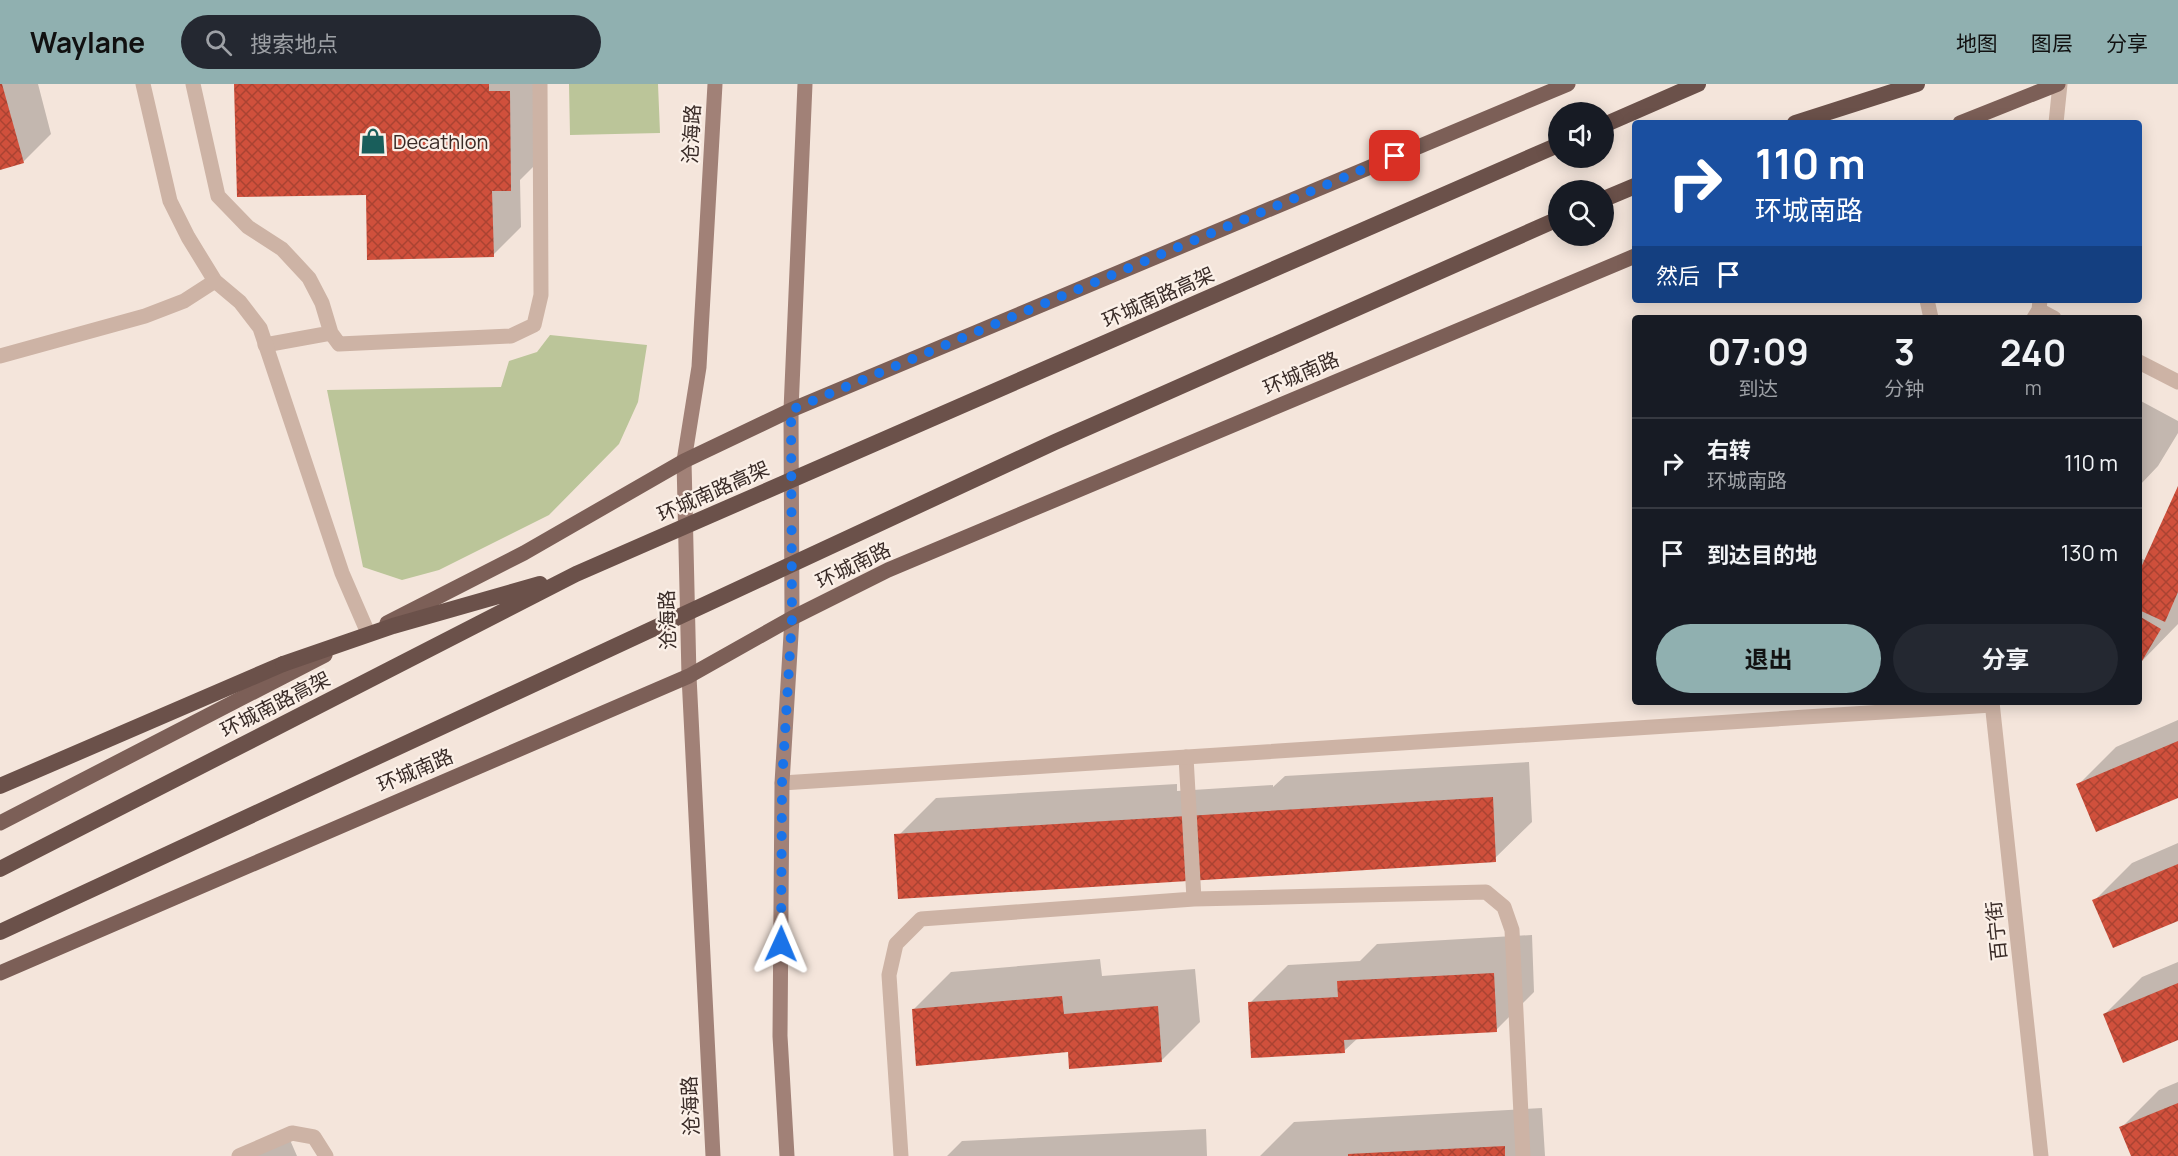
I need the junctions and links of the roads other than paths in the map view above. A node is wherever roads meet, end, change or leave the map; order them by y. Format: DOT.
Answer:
graph roads {
  1 [pos="143,84"];
  2 [pos="193,84"];
  3 [pos="540,84"];
  4 [pos="715,84"];
  5 [pos="805,84"];
  6 [pos="1568,84"];
  7 [pos="1698,84"];
  8 [pos="1889,84"];
  9 [pos="1917,84"];
  10 [pos="2059,84"];
  11 [pos="1793,120"];
  12 [pos="1805,120"];
  13 [pos="1968,120"];
  14 [pos="2056,120"];
  15 [pos="1614,121"];
  16 [pos="1548,149"];
  17 [pos="1632,187"];
  18 [pos="1614,195"];
  19 [pos="1548,223"];
  20 [pos="1632,257"];
  21 [pos="215,281"];
  22 [pos="331,333"];
  23 [pos="265,345"];
  24 [pos="0,356"];
  25 [pos="2142,364"];
  26 [pos="2178,382"];
  27 [pos="791,410"];
  28 [pos="684,461"];
  29 [pos="576,574"];
  30 [pos="792,618"];
  31 [pos="368,633"];
  32 [pos="689,676"];
  33 [pos="1962,705"];
  34 [pos="1992,705"];
  35 [pos="1186,757"];
  36 [pos="782,783"];
  37 [pos="0,786"];
  38 [pos="0,823"];
  39 [pos="0,869"];
  40 [pos="1194,898"];
  41 [pos="0,932"];
  42 [pos="0,973"];
  43 [pos="239,1156"];
  44 [pos="326,1156"];
  45 [pos="713,1156"];
  46 [pos="787,1156"];
  47 [pos="902,1156"];
  48 [pos="1523,1156"];
  49 [pos="2041,1156"];
  1 -- 21 [label="street"];
  2 -- 22 [label="street"];
  3 -- 22 [label="street"];
  4 -- 28 [label="main road, 沧海路"];
  5 -- 27 [label="main road"];
  6 -- 27 [label="main road"];
  7 -- 15 [label="highway"];
  8 -- 11 [label="highway"];
  9 -- 12 [label="highway"];
  10 -- 13 [label="main road"];
  10 -- 14 [label="street"];
  16 -- 29 [label="highway, 环城南路高架, bridge"];
  17 -- 18 [label="highway"];
  19 -- 41 [label="highway, bridge"];
  20 -- 30 [label="main road, 环城南路"];
  21 -- 23 [label="street"];
  21 -- 24 [label="street"];
  22 -- 23 [label="street"];
  23 -- 31 [label="street"];
  25 -- 26 [label="street"];
  27 -- 28 [label="main road"];
  27 -- 30 [label="main road"];
  28 -- 31 [label="main road"];
  28 -- 32 [label="main road, 沧海路"];
  29 -- 37 [label="highway, bridge"];
  29 -- 39 [label="highway, 环城南路高架, bridge"];
  30 -- 32 [label="main road, 环城南路"];
  30 -- 36 [label="main road"];
  31 -- 38 [label="main road"];
  32 -- 42 [label="main road, 环城南路"];
  32 -- 45 [label="main road, 沧海路"];
  33 -- 35 [label="street"];
  34 -- 49 [label="street, 百宁街"];
  35 -- 36 [label="street"];
  35 -- 40 [label="street"];
  36 -- 46 [label="main road"];
  40 -- 47 [label="street"];
  40 -- 48 [label="street"];
  43 -- 44 [label="street"];
}
